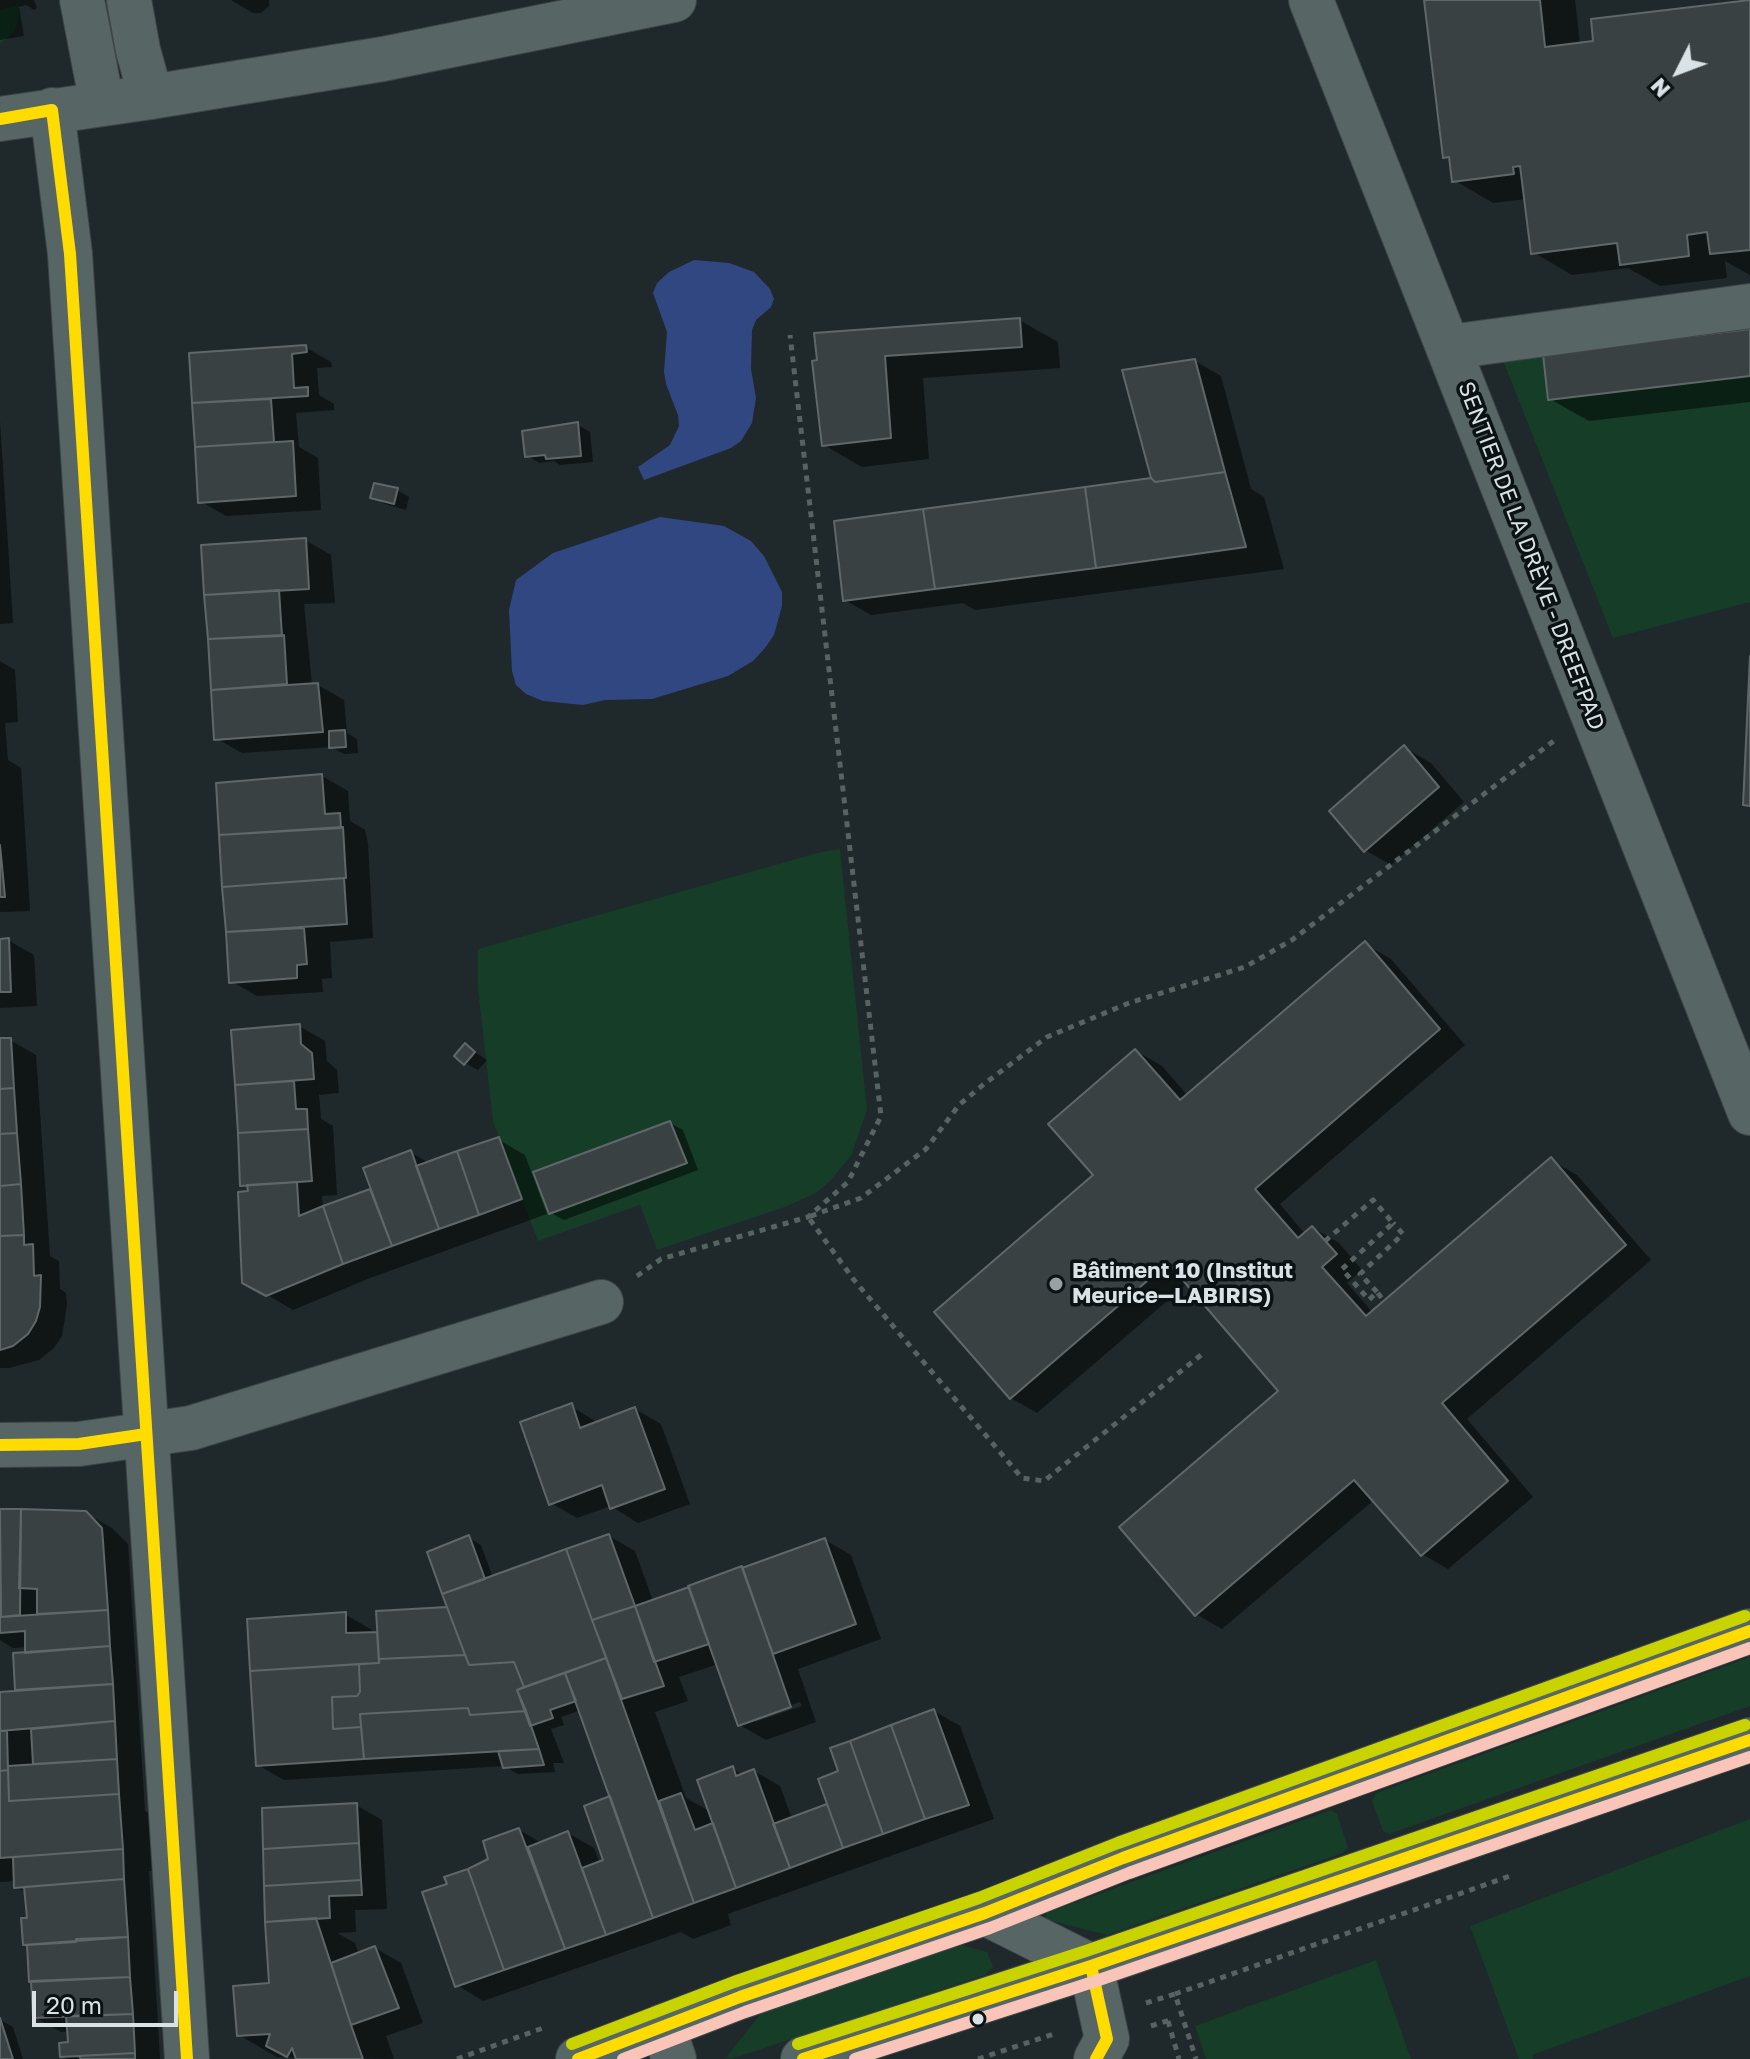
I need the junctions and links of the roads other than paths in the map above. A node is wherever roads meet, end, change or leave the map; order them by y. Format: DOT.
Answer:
graph roads {
  1 [pos="82,0"];
  2 [pos="129,0"];
  3 [pos="674,0"];
  4 [pos="1311,0"];
  5 [pos="151,97"];
  6 [pos="102,104"];
  7 [pos="52,110"];
  8 [pos="0,119"];
  9 [pos="1750,306"];
  10 [pos="1450,347"];
  11 [pos="1750,1113"];
  12 [pos="601,1302"];
  13 [pos="146,1434"];
  14 [pos="0,1445"];
  15 [pos="1750,1631"];
  16 [pos="1750,1740"];
  17 [pos="985,1913"];
  18 [pos="1091,1966"];
  19 [pos="1116,2041"];
  20 [pos="668,2042"];
  21 [pos="187,2059"];
  22 [pos="578,2059"];
  23 [pos="803,2059"];
  1 -- 6 [label="street"];
  2 -- 5 [label="street"];
  3 -- 5 [label="street"];
  4 -- 10 [label="street, SENTIER DE LA DRÈVE - DREEFPAD"];
  5 -- 6 [label="street"];
  6 -- 7 [label="street"];
  7 -- 8 [label="street"];
  7 -- 13 [label="street"];
  9 -- 10 [label="street"];
  10 -- 11 [label="street, SENTIER DE LA DRÈVE - DREEFPAD"];
  12 -- 13 [label="street"];
  13 -- 14 [label="street"];
  13 -- 21 [label="street"];
  15 -- 17 [label="main road"];
  16 -- 18 [label="main road"];
  17 -- 18 [label="street"];
  17 -- 20 [label="main road"];
  18 -- 19 [label="street"];
  18 -- 23 [label="main road"];
  20 -- 22 [label="main road"];
}
